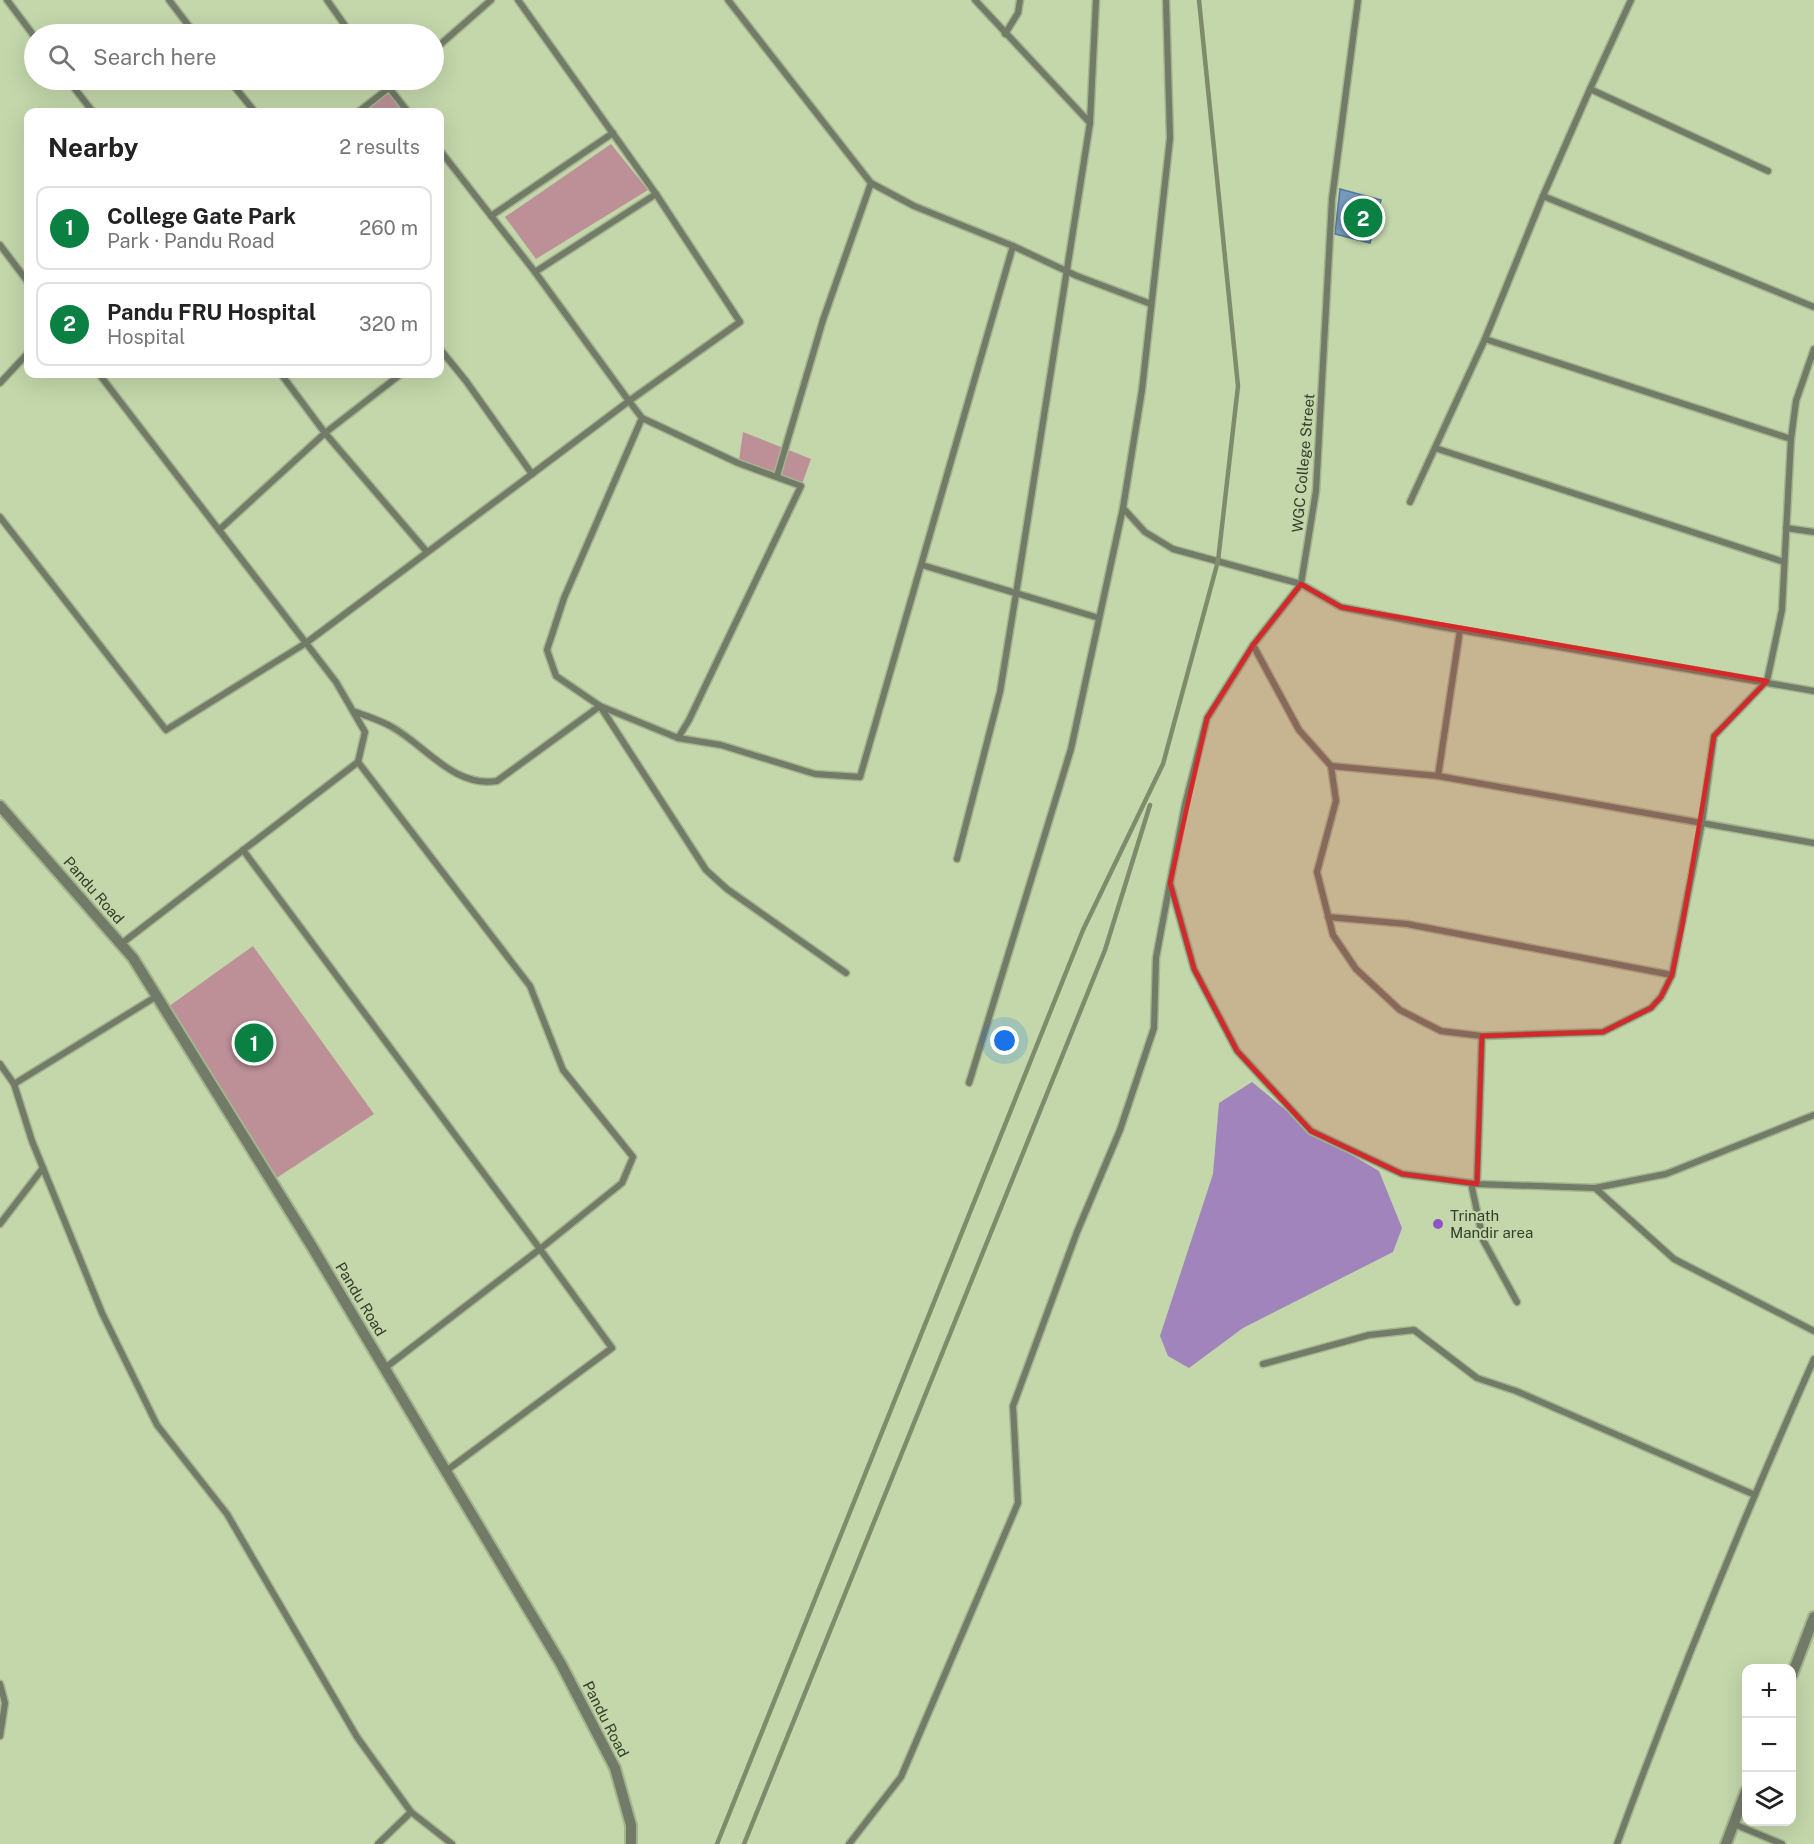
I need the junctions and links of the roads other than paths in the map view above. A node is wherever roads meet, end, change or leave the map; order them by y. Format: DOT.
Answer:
graph roads {
  1 [pos="7,0"];
  2 [pos="169,0"];
  3 [pos="327,0"];
  4 [pos="491,0"];
  5 [pos="518,0"];
  6 [pos="728,0"];
  7 [pos="975,0"];
  8 [pos="1020,0"];
  9 [pos="1096,0"];
  10 [pos="1166,0"];
  11 [pos="1358,0"];
  12 [pos="1631,0"];
  13 [pos="25,24"];
  14 [pos="187,24"];
  15 [pos="344,24"];
  16 [pos="1005,34"];
  17 [pos="444,41"];
  18 [pos="1590,89"];
  19 [pos="76,90"];
  20 [pos="238,90"];
  21 [pos="386,90"];
  22 [pos="391,90"];
  23 [pos="90,108"];
  24 [pos="252,108"];
  25 [pos="363,108"];
  26 [pos="405,108"];
  27 [pos="1090,123"];
  28 [pos="613,133"];
  29 [pos="444,158"];
  30 [pos="1768,171"];
  31 [pos="871,183"];
  32 [pos="656,194"];
  33 [pos="1543,196"];
  34 [pos="491,216"];
  35 [pos="0,245"];
  36 [pos="1013,246"];
  37 [pos="1066,271"];
  38 [pos="535,272"];
  39 [pos="24,277"];
  40 [pos="1151,304"];
  41 [pos="1814,307"];
  42 [pos="1485,339"];
  43 [pos="1814,349"];
  44 [pos="444,354"];
  45 [pos="24,357"];
  46 [pos="102,378"];
  47 [pos="284,378"];
  48 [pos="396,378"];
  49 [pos="0,383"];
  50 [pos="629,401"];
  51 [pos="642,418"];
  52 [pos="325,433"];
  53 [pos="1791,439"];
  54 [pos="1435,448"];
  55 [pos="532,474"];
  56 [pos="777,476"];
  57 [pos="1410,502"];
  58 [pos="1123,508"];
  59 [pos="0,517"];
  60 [pos="1786,528"];
  61 [pos="219,530"];
  62 [pos="1814,532"];
  63 [pos="427,552"];
  64 [pos="1784,562"];
  65 [pos="922,565"];
  66 [pos="1301,584"];
  67 [pos="1016,594"];
  68 [pos="1099,618"];
  69 [pos="1460,630"];
  70 [pos="306,643"];
  71 [pos="1253,645"];
  72 [pos="1767,681"];
  73 [pos="1814,691"];
  74 [pos="600,706"];
  75 [pos="352,711"];
  76 [pos="678,738"];
  77 [pos="358,762"];
  78 [pos="1331,765"];
  79 [pos="1438,776"];
  80 [pos="0,806"];
  81 [pos="1702,822"];
  82 [pos="1814,843"];
  83 [pos="243,850"];
  84 [pos="957,859"];
  85 [pos="1170,883"];
  86 [pos="1328,917"];
  87 [pos="121,944"];
  88 [pos="846,973"];
  89 [pos="1672,975"];
  90 [pos="157,996"];
  91 [pos="1482,1036"];
  92 [pos="0,1064"];
  93 [pos="969,1083"];
  94 [pos="14,1084"];
  95 [pos="1814,1115"];
  96 [pos="43,1168"];
  97 [pos="1474,1184"];
  98 [pos="1595,1188"];
  99 [pos="0,1224"];
  100 [pos="540,1249"];
  101 [pos="1517,1302"];
  102 [pos="1814,1331"];
  103 [pos="1814,1359"];
  104 [pos="1263,1364"];
  105 [pos="385,1368"];
  106 [pos="446,1471"];
  107 [pos="1755,1495"];
  108 [pos="1814,1617"];
  109 [pos="1795,1664"];
  110 [pos="0,1684"];
  111 [pos="0,1736"];
  112 [pos="1742,1802"];
  113 [pos="411,1812"];
  114 [pos="1734,1824"];
  115 [pos="378,1844"];
  116 [pos="452,1844"];
  117 [pos="631,1844"];
  118 [pos="849,1844"];
  119 [pos="1617,1844"];
  120 [pos="1726,1844"];
  121 [pos="1782,1844"];
  1 -- 13 [label="street"];
  2 -- 14 [label="street"];
  3 -- 15 [label="street"];
  4 -- 17 [label="street"];
  5 -- 28 [label="street"];
  6 -- 31 [label="street"];
  7 -- 16 [label="street"];
  8 -- 16 [label="street"];
  9 -- 27 [label="street"];
  10 -- 40 [label="street"];
  11 -- 66 [label="street, WGC College Street"];
  12 -- 18 [label="street"];
  16 -- 27 [label="street"];
  18 -- 30 [label="street"];
  18 -- 33 [label="street"];
  19 -- 23 [label="street"];
  20 -- 24 [label="street"];
  21 -- 25 [label="street"];
  22 -- 26 [label="street"];
  27 -- 37 [label="street"];
  28 -- 32 [label="street"];
  28 -- 34 [label="street"];
  29 -- 34 [label="street"];
  31 -- 36 [label="street"];
  31 -- 56 [label="street"];
  32 -- 38 [label="street"];
  32 -- 50 [label="street"];
  33 -- 41 [label="street"];
  33 -- 42 [label="street"];
  34 -- 38 [label="street"];
  35 -- 39 [label="street"];
  36 -- 37 [label="street"];
  36 -- 65 [label="street"];
  37 -- 40 [label="street"];
  37 -- 67 [label="street"];
  38 -- 50 [label="street"];
  40 -- 58 [label="street"];
  42 -- 53 [label="street"];
  42 -- 54 [label="street"];
  43 -- 53 [label="street"];
  44 -- 55 [label="street"];
  45 -- 49 [label="street"];
  46 -- 61 [label="street"];
  47 -- 52 [label="street"];
  48 -- 52 [label="street"];
  50 -- 51 [label="street"];
  50 -- 55 [label="street"];
  51 -- 56 [label="street"];
  51 -- 74 [label="street"];
  52 -- 61 [label="street"];
  52 -- 63 [label="street"];
  53 -- 60 [label="street"];
  54 -- 57 [label="street"];
  54 -- 64 [label="street"];
  55 -- 63 [label="street"];
  56 -- 76 [label="street"];
  58 -- 66 [label="street"];
  58 -- 68 [label="street"];
  59 -- 70 [label="street"];
  60 -- 62 [label="street"];
  60 -- 64 [label="street"];
  61 -- 70 [label="street"];
  63 -- 70 [label="street"];
  64 -- 72 [label="street"];
  65 -- 67 [label="street"];
  65 -- 76 [label="street"];
  66 -- 69 [label="street"];
  66 -- 71 [label="street"];
  67 -- 68 [label="street"];
  67 -- 84 [label="street"];
  68 -- 93 [label="street"];
  69 -- 72 [label="street"];
  69 -- 79 [label="street"];
  70 -- 75 [label="street"];
  71 -- 78 [label="street"];
  71 -- 85 [label="street"];
  72 -- 73 [label="street"];
  72 -- 81 [label="street"];
  74 -- 75 [label="street"];
  74 -- 76 [label="street"];
  74 -- 88 [label="street"];
  75 -- 77 [label="street"];
  77 -- 83 [label="street"];
  77 -- 100 [label="street"];
  78 -- 79 [label="street"];
  78 -- 86 [label="street"];
  79 -- 81 [label="street"];
  80 -- 87 [label="street, Pandu Road"];
  81 -- 82 [label="street"];
  81 -- 89 [label="street"];
  83 -- 87 [label="street"];
  83 -- 100 [label="street"];
  85 -- 97 [label="street"];
  85 -- 118 [label="street"];
  86 -- 89 [label="street"];
  86 -- 91 [label="street"];
  87 -- 90 [label="street, Pandu Road"];
  89 -- 91 [label="street"];
  90 -- 94 [label="street"];
  90 -- 105 [label="street, Pandu Road"];
  91 -- 97 [label="street"];
  92 -- 94 [label="street"];
  94 -- 96 [label="street"];
  95 -- 98 [label="street"];
  96 -- 99 [label="street"];
  96 -- 113 [label="street"];
  97 -- 98 [label="street"];
  97 -- 101 [label="street"];
  98 -- 102 [label="street"];
  100 -- 105 [label="street"];
  100 -- 106 [label="street"];
  103 -- 107 [label="street"];
  104 -- 107 [label="street"];
  105 -- 106 [label="street, Pandu Road"];
  106 -- 117 [label="street, Pandu Road"];
  107 -- 119 [label="street"];
  108 -- 109 [label="street"];
  110 -- 111 [label="street"];
  112 -- 114 [label="street"];
  113 -- 115 [label="street"];
  113 -- 116 [label="street"];
  114 -- 120 [label="street"];
  114 -- 121 [label="street"];
}
